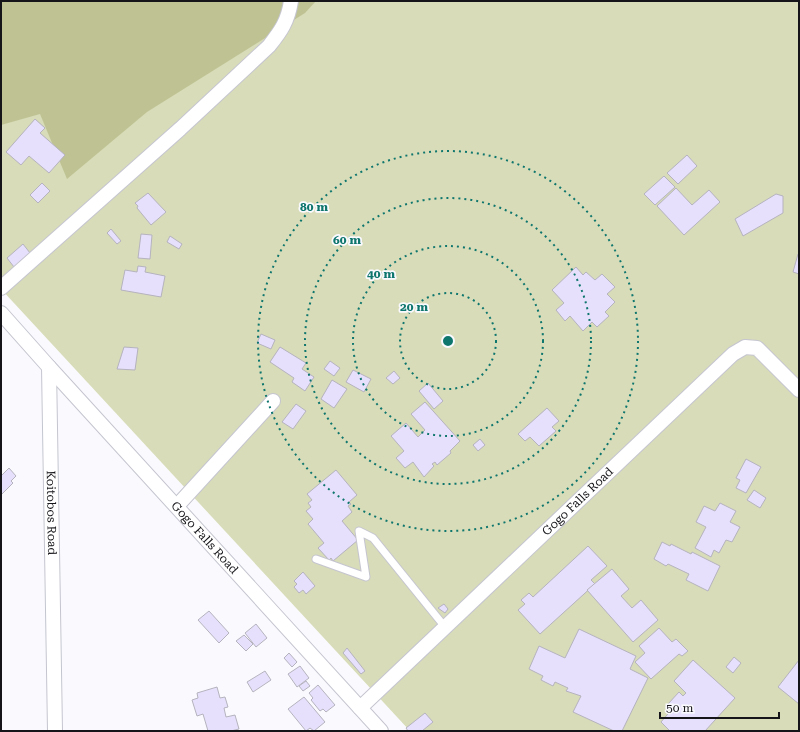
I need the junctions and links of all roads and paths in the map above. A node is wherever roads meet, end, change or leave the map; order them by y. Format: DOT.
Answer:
graph roads {
  1 [pos="291,1"];
  2 [pos="1,288"];
  3 [pos="1,314"];
  4 [pos="49,367"];
  5 [pos="799,390"];
  6 [pos="273,401"];
  7 [pos="177,506"];
  8 [pos="316,560"];
  9 [pos="445,627"];
  10 [pos="360,708"];
  11 [pos="55,731"];
  12 [pos="381,731"];
  1 -- 2 [label="street"];
  3 -- 4 [label="street"];
  4 -- 7 [label="street, Gogo Falls Road"];
  4 -- 11 [label="street, Koitobos Road"];
  5 -- 9 [label="street, Gogo Falls Road"];
  6 -- 7 [label="street"];
  7 -- 10 [label="street, Gogo Falls Road"];
  8 -- 9 [label="lane"];
  9 -- 10 [label="street, Gogo Falls Road"];
  10 -- 12 [label="street, Gogo Falls Road"];
}
